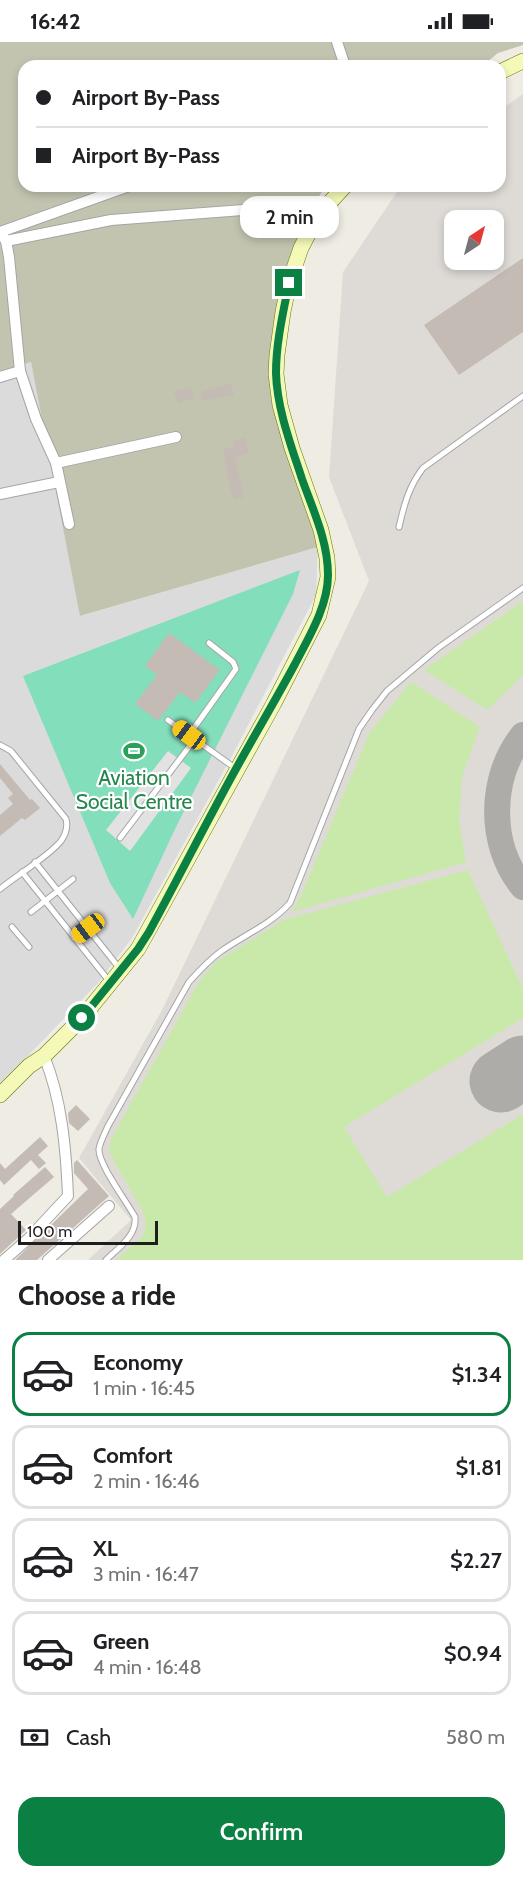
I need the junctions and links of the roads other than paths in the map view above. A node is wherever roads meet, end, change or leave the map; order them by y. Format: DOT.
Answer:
graph roads {
  1 [pos="338,42"];
  2 [pos="343,60"];
  3 [pos="523,61"];
  4 [pos="506,69"];
  5 [pos="113,192"];
  6 [pos="339,192"];
  7 [pos="318,215"];
  8 [pos="2,235"];
  9 [pos="20,371"];
  10 [pos="0,377"];
  11 [pos="523,396"];
  12 [pos="176,437"];
  13 [pos="56,463"];
  14 [pos="59,482"];
  15 [pos="0,494"];
  16 [pos="69,524"];
  17 [pos="399,526"];
  18 [pos="523,588"];
  19 [pos="209,643"];
  20 [pos="168,720"];
  21 [pos="189,735"];
  22 [pos="195,739"];
  23 [pos="0,745"];
  24 [pos="236,769"];
  25 [pos="120,838"];
  26 [pos="35,862"];
  27 [pos="22,872"];
  28 [pos="73,879"];
  29 [pos="0,889"];
  30 [pos="59,891"];
  31 [pos="45,902"];
  32 [pos="31,912"];
  33 [pos="12,927"];
  34 [pos="88,928"];
  35 [pos="74,938"];
  36 [pos="29,947"];
  37 [pos="121,970"];
  38 [pos="110,984"];
  39 [pos="44,1056"];
  40 [pos="0,1095"];
  41 [pos="0,1108"];
  42 [pos="109,1206"];
  43 [pos="4,1260"];
  44 [pos="48,1260"];
  45 [pos="106,1260"];
  1 -- 2 [label="street"];
  3 -- 4 [label="main road"];
  5 -- 8 [label="street"];
  6 -- 7 [label="main road"];
  7 -- 8 [label="street"];
  7 -- 24 [label="main road"];
  8 -- 9 [label="street"];
  9 -- 10 [label="street"];
  9 -- 13 [label="street"];
  11 -- 17 [label="lane"];
  12 -- 13 [label="street"];
  13 -- 14 [label="street"];
  14 -- 15 [label="street"];
  14 -- 16 [label="street"];
  18 -- 45 [label="lane"];
  19 -- 21 [label="lane"];
  20 -- 21 [label="lane"];
  21 -- 22 [label="lane"];
  22 -- 24 [label="lane"];
  22 -- 25 [label="lane"];
  23 -- 26 [label="lane"];
  24 -- 37 [label="main road"];
  26 -- 27 [label="lane"];
  26 -- 30 [label="lane"];
  27 -- 29 [label="lane"];
  27 -- 31 [label="lane"];
  28 -- 30 [label="lane"];
  30 -- 31 [label="lane"];
  30 -- 34 [label="lane"];
  31 -- 32 [label="lane"];
  31 -- 35 [label="lane"];
  33 -- 36 [label="lane"];
  34 -- 35 [label="lane"];
  34 -- 37 [label="lane"];
  35 -- 38 [label="lane"];
  37 -- 38 [label="main road"];
  38 -- 39 [label="main road"];
  39 -- 40 [label="main road"];
  39 -- 41 [label="main road"];
  39 -- 43 [label="street"];
  42 -- 44 [label="street"];
}
